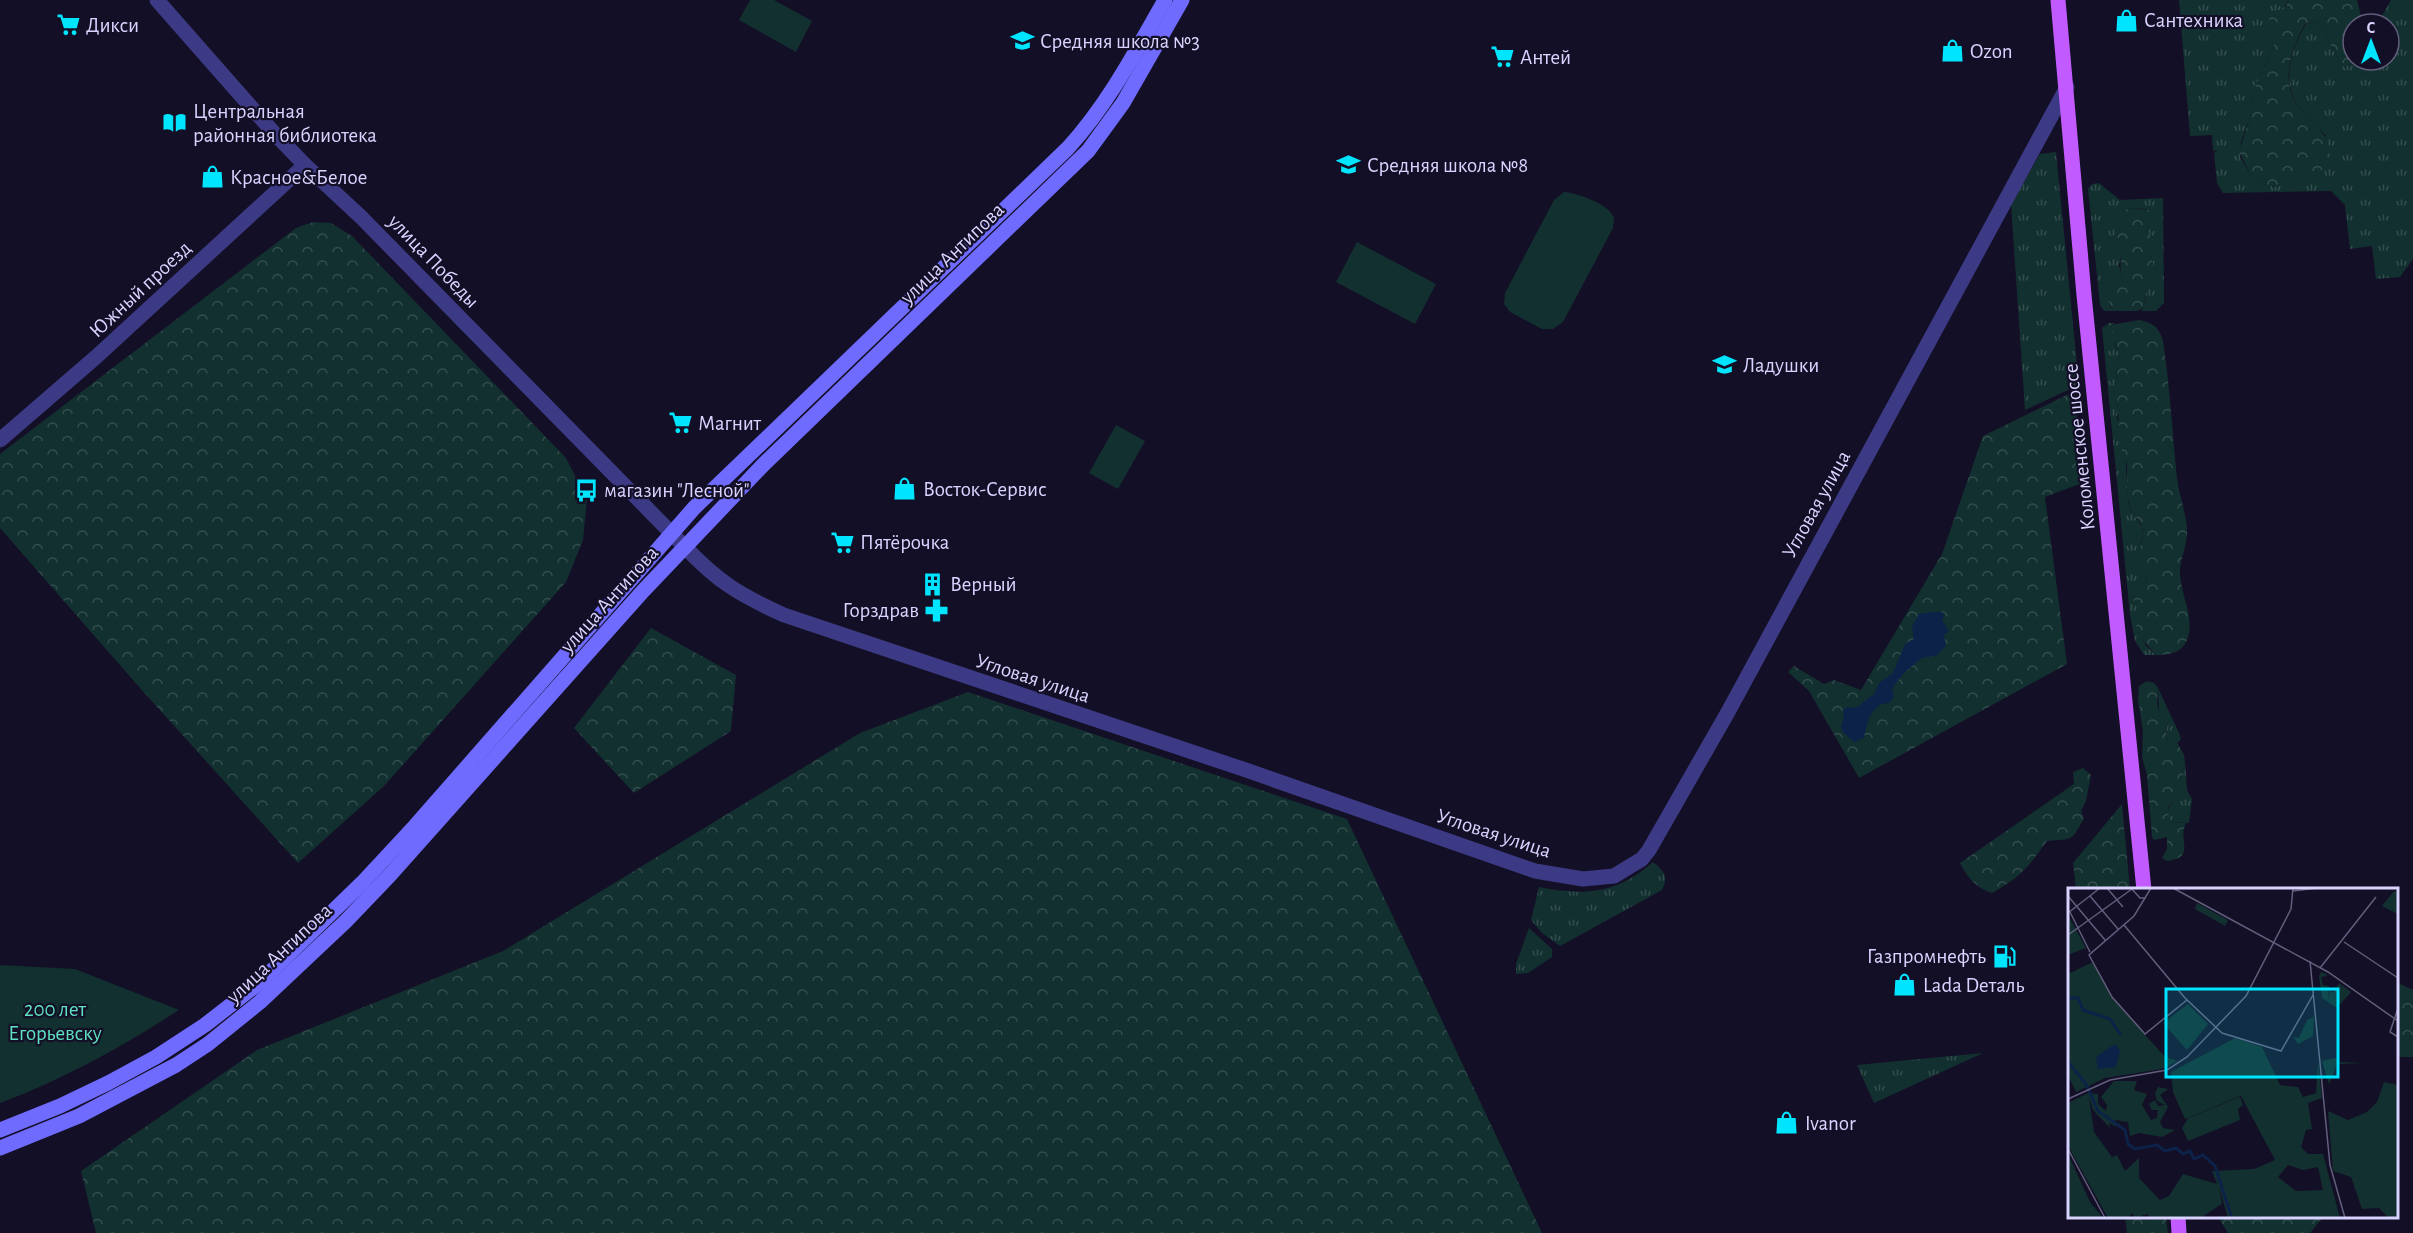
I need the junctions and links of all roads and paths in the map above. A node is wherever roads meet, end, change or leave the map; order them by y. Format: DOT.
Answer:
graph roads {
  1 [pos="157,0"];
  2 [pos="1165,0"];
  3 [pos="1182,0"];
  4 [pos="2058,0"];
  5 [pos="2067,87"];
  6 [pos="305,165"];
  7 [pos="0,440"];
  8 [pos="672,534"];
  9 [pos="685,547"];
  10 [pos="2144,888"];
  11 [pos="0,1130"];
  12 [pos="0,1148"];
  13 [pos="2178,1218"];
  14 [pos="2179,1233"];
  1 -- 6 [label="street, улица Победы"];
  2 -- 8 [label="main road, улица Антипова"];
  3 -- 9 [label="main road, улица Антипова"];
  4 -- 5 [label="main road, Коломенское шоссе"];
  5 -- 9 [label="street, Угловая улица"];
  5 -- 10 [label="main road, Коломенское шоссе"];
  6 -- 7 [label="street, Южный проезд"];
  6 -- 8 [label="street, улица Победы"];
  8 -- 9 [label="street, улица Победы"];
  8 -- 11 [label="main road, улица Антипова"];
  9 -- 12 [label="main road, улица Антипова"];
  13 -- 14 [label="main road"];
}
